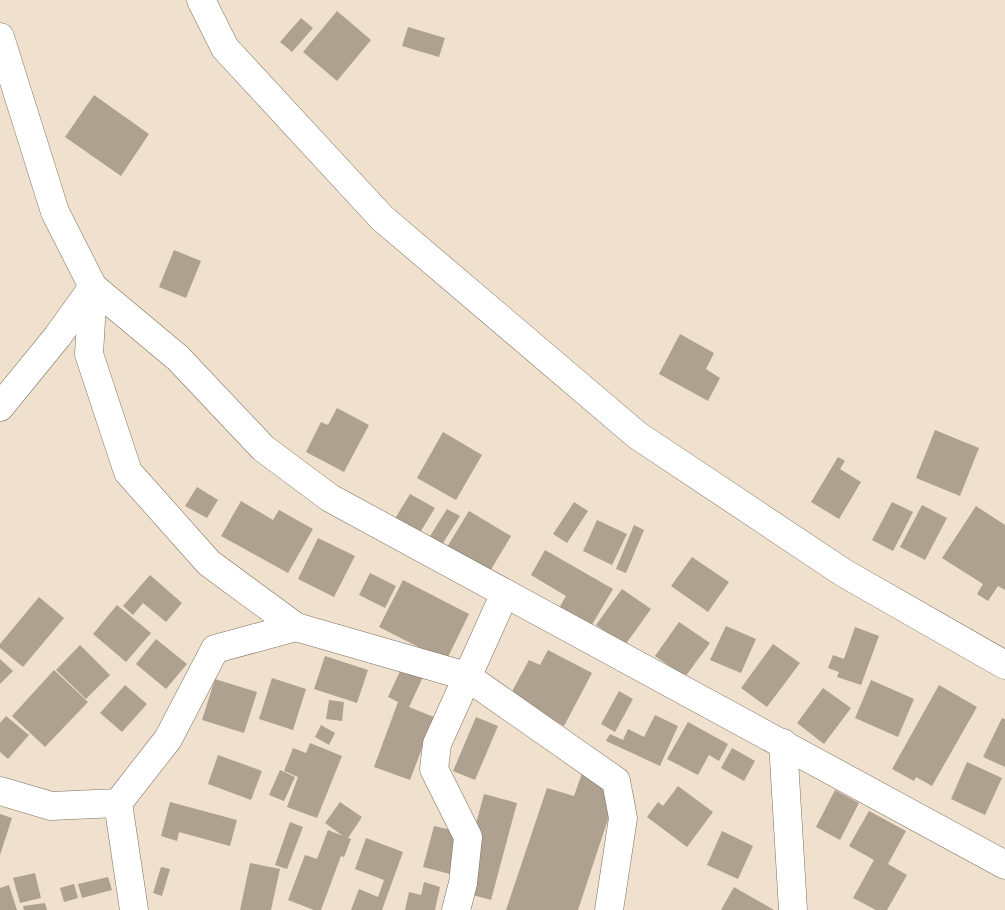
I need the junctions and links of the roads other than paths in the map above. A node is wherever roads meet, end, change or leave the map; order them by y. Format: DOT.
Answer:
graph roads {
  1 [pos="200,0"];
  2 [pos="0,37"];
  3 [pos="93,287"];
  4 [pos="0,407"];
  5 [pos="505,593"];
  6 [pos="296,627"];
  7 [pos="1005,665"];
  8 [pos="466,676"];
  9 [pos="783,743"];
  10 [pos="0,791"];
  11 [pos="118,803"];
  12 [pos="1005,865"];
  13 [pos="134,910"];
  14 [pos="456,910"];
  15 [pos="609,910"];
  16 [pos="793,910"];
  1 -- 7 [label="street"];
  2 -- 3 [label="street"];
  3 -- 4 [label="street"];
  3 -- 5 [label="street"];
  3 -- 6 [label="street"];
  5 -- 8 [label="street"];
  5 -- 9 [label="street"];
  6 -- 8 [label="street"];
  6 -- 11 [label="street"];
  8 -- 14 [label="street"];
  8 -- 15 [label="street"];
  9 -- 12 [label="street"];
  9 -- 16 [label="street"];
  10 -- 11 [label="street"];
  11 -- 13 [label="street"];
}
